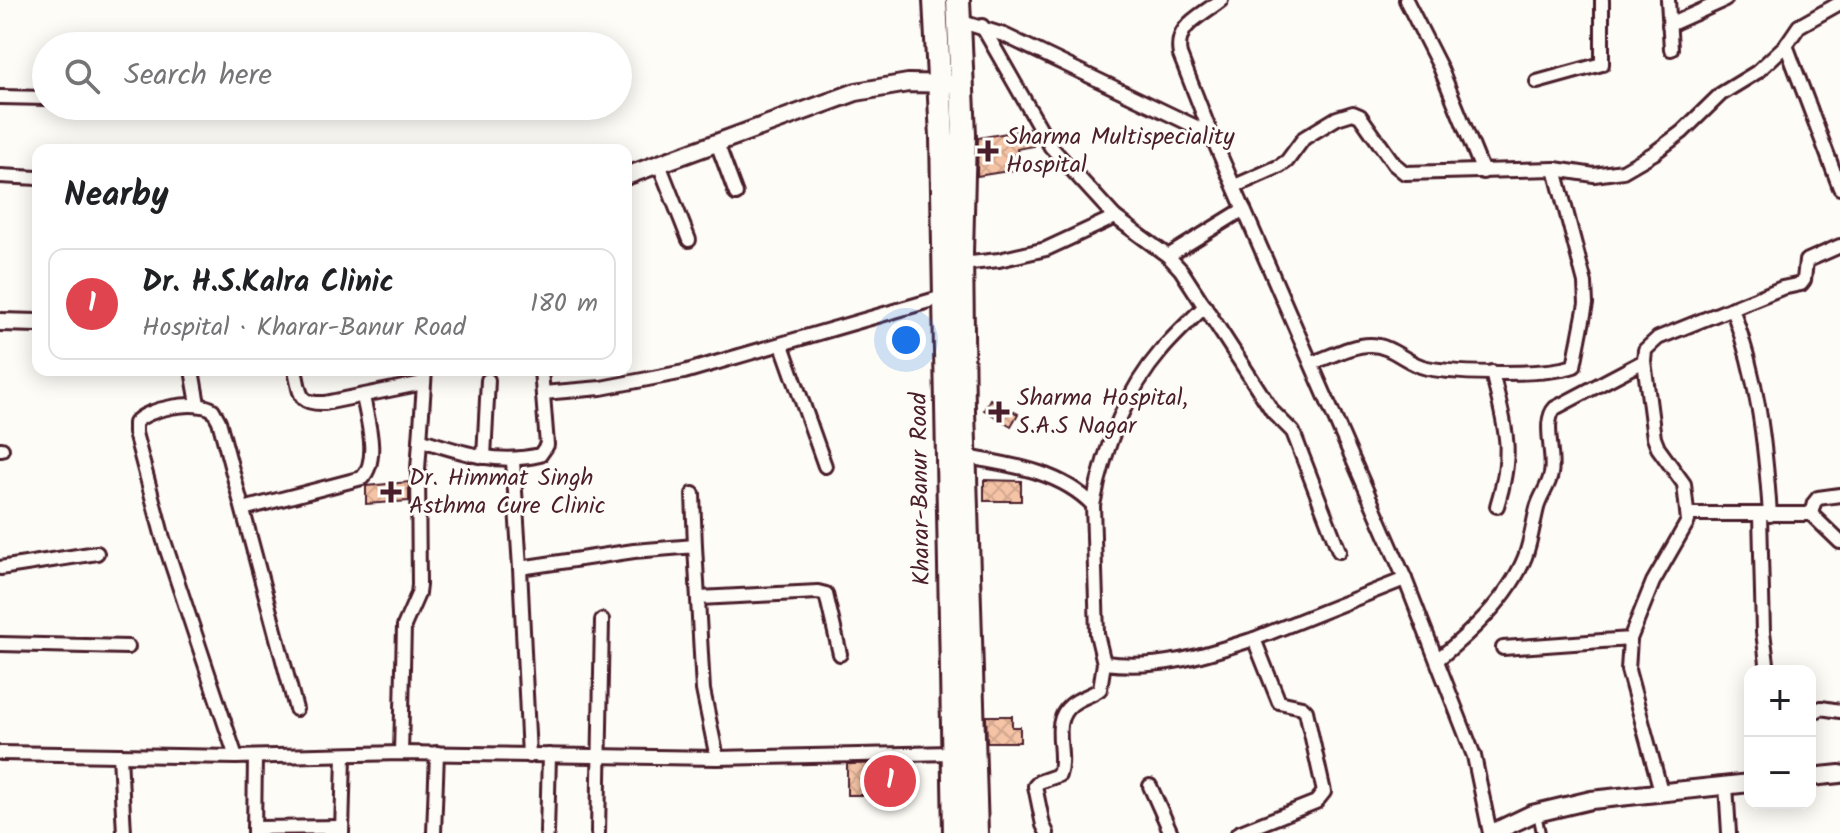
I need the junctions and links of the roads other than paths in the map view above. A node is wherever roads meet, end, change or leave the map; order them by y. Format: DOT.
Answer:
graph roads {
  1 [pos="1221,0"];
  2 [pos="1406,0"];
  3 [pos="1602,0"];
  4 [pos="1668,0"];
  5 [pos="1725,0"];
  6 [pos="1822,0"];
  7 [pos="1837,4"];
  8 [pos="947,10"];
  9 [pos="1669,25"];
  10 [pos="982,26"];
  11 [pos="1786,45"];
  12 [pos="1671,49"];
  13 [pos="1537,82"];
  14 [pos="950,83"];
  15 [pos="0,97"];
  16 [pos="32,98"];
  17 [pos="1211,134"];
  18 [pos="717,143"];
  19 [pos="659,164"];
  20 [pos="1555,169"];
  21 [pos="1483,172"];
  22 [pos="632,174"];
  23 [pos="0,176"];
  24 [pos="32,178"];
  25 [pos="1235,186"];
  26 [pos="1840,188"];
  27 [pos="736,194"];
  28 [pos="1244,209"];
  29 [pos="1115,217"];
  30 [pos="689,240"];
  31 [pos="1840,246"];
  32 [pos="1168,256"];
  33 [pos="961,264"];
  34 [pos="943,297"];
  35 [pos="1205,306"];
  36 [pos="1732,308"];
  37 [pos="0,322"];
  38 [pos="32,323"];
  39 [pos="782,345"];
  40 [pos="1644,361"];
  41 [pos="1312,363"];
  42 [pos="1574,366"];
  43 [pos="1492,372"];
  44 [pos="193,376"];
  45 [pos="297,376"];
  46 [pos="542,376"];
  47 [pos="424,377"];
  48 [pos="488,380"];
  49 [pos="1584,392"];
  50 [pos="543,393"];
  51 [pos="363,396"];
  52 [pos="198,404"];
  53 [pos="422,440"];
  54 [pos="484,457"];
  55 [pos="967,457"];
  56 [pos="513,461"];
  57 [pos="825,466"];
  58 [pos="693,494"];
  59 [pos="1840,495"];
  60 [pos="1093,505"];
  61 [pos="1497,506"];
  62 [pos="243,509"];
  63 [pos="1688,514"];
  64 [pos="1811,514"];
  65 [pos="1765,515"];
  66 [pos="1840,542"];
  67 [pos="695,546"];
  68 [pos="1339,551"];
  69 [pos="97,553"];
  70 [pos="0,568"];
  71 [pos="520,568"];
  72 [pos="1405,579"];
  73 [pos="699,598"];
  74 [pos="602,620"];
  75 [pos="1254,639"];
  76 [pos="1630,639"];
  77 [pos="0,644"];
  78 [pos="128,647"];
  79 [pos="1503,648"];
  80 [pos="840,654"];
  81 [pos="1437,660"];
  82 [pos="1104,663"];
  83 [pos="1767,665"];
  84 [pos="296,709"];
  85 [pos="1816,711"];
  86 [pos="1840,711"];
  87 [pos="0,753"];
  88 [pos="401,753"];
  89 [pos="437,753"];
  90 [pos="952,753"];
  91 [pos="120,755"];
  92 [pos="344,755"];
  93 [pos="549,755"];
  94 [pos="529,756"];
  95 [pos="601,756"];
  96 [pos="236,757"];
  97 [pos="255,757"];
  98 [pos="717,758"];
  99 [pos="1840,774"];
  100 [pos="1816,776"];
  101 [pos="1744,784"];
  102 [pos="1726,785"];
  103 [pos="1150,786"];
  104 [pos="1661,791"];
  105 [pos="1537,813"];
  106 [pos="342,830"];
  107 [pos="254,831"];
  108 [pos="124,833"];
  109 [pos="434,833"];
  110 [pos="547,833"];
  111 [pos="598,833"];
  112 [pos="955,833"];
  113 [pos="976,833"];
  114 [pos="1047,833"];
  115 [pos="1171,833"];
  116 [pos="1238,833"];
  117 [pos="1491,833"];
  118 [pos="1541,833"];
  119 [pos="1729,833"];
  1 -- 17 [label="street"];
  2 -- 21 [label="street"];
  3 -- 13 [label="street"];
  4 -- 9 [label="street"];
  5 -- 9 [label="street"];
  6 -- 7 [label="street"];
  7 -- 11 [label="street"];
  8 -- 10 [label="street"];
  8 -- 14 [label="highway, Kharar-Banur Road"];
  9 -- 12 [label="street"];
  10 -- 17 [label="street"];
  10 -- 29 [label="street"];
  11 -- 20 [label="street"];
  11 -- 26 [label="street"];
  14 -- 18 [label="street"];
  14 -- 33 [label="highway"];
  14 -- 34 [label="highway, Kharar-Banur Road"];
  15 -- 16 [label="street"];
  17 -- 25 [label="street"];
  18 -- 19 [label="street"];
  18 -- 27 [label="street"];
  19 -- 22 [label="street"];
  19 -- 30 [label="street"];
  20 -- 21 [label="street"];
  20 -- 42 [label="street"];
  21 -- 25 [label="street"];
  23 -- 24 [label="street"];
  25 -- 28 [label="street"];
  28 -- 32 [label="street"];
  28 -- 41 [label="street"];
  29 -- 32 [label="street"];
  29 -- 33 [label="street"];
  31 -- 36 [label="street"];
  32 -- 35 [label="street"];
  33 -- 55 [label="highway"];
  34 -- 39 [label="street"];
  34 -- 90 [label="highway, Kharar-Banur Road"];
  35 -- 60 [label="street"];
  35 -- 68 [label="street"];
  36 -- 40 [label="street"];
  36 -- 65 [label="street"];
  37 -- 38 [label="street"];
  39 -- 50 [label="street"];
  39 -- 57 [label="street"];
  40 -- 49 [label="street"];
  40 -- 63 [label="street"];
  41 -- 43 [label="street"];
  41 -- 72 [label="street"];
  42 -- 43 [label="street"];
  42 -- 49 [label="street"];
  43 -- 61 [label="street"];
  44 -- 52 [label="street"];
  45 -- 51 [label="street"];
  46 -- 50 [label="street"];
  47 -- 51 [label="street"];
  47 -- 53 [label="street"];
  48 -- 54 [label="street"];
  49 -- 81 [label="street"];
  50 -- 56 [label="street"];
  51 -- 62 [label="street"];
  52 -- 62 [label="street"];
  52 -- 96 [label="street"];
  53 -- 54 [label="street"];
  53 -- 88 [label="street"];
  54 -- 56 [label="street"];
  55 -- 60 [label="street"];
  55 -- 113 [label="highway"];
  56 -- 71 [label="street"];
  58 -- 67 [label="street"];
  59 -- 64 [label="street"];
  60 -- 82 [label="street"];
  62 -- 84 [label="street"];
  63 -- 65 [label="street"];
  63 -- 76 [label="street"];
  64 -- 65 [label="street"];
  64 -- 66 [label="street"];
  65 -- 83 [label="street"];
  67 -- 71 [label="street"];
  67 -- 73 [label="street"];
  69 -- 70 [label="street"];
  71 -- 94 [label="street"];
  72 -- 75 [label="street"];
  72 -- 81 [label="street"];
  73 -- 80 [label="street"];
  73 -- 98 [label="street"];
  74 -- 95 [label="street"];
  75 -- 82 [label="street"];
  75 -- 116 [label="street"];
  76 -- 79 [label="street"];
  76 -- 104 [label="street"];
  77 -- 78 [label="street"];
  81 -- 117 [label="street"];
  82 -- 114 [label="street"];
  85 -- 86 [label="street"];
  87 -- 91 [label="street"];
  88 -- 89 [label="street"];
  88 -- 92 [label="street"];
  89 -- 94 [label="street"];
  89 -- 109 [label="street"];
  90 -- 98 [label="street"];
  90 -- 112 [label="highway, Kharar-Banur Road"];
  91 -- 96 [label="street"];
  91 -- 108 [label="street"];
  92 -- 97 [label="street"];
  92 -- 106 [label="street"];
  93 -- 94 [label="street"];
  93 -- 95 [label="street"];
  93 -- 110 [label="street"];
  95 -- 98 [label="street"];
  95 -- 111 [label="street"];
  96 -- 97 [label="street"];
  97 -- 107 [label="street"];
  99 -- 100 [label="street"];
  101 -- 102 [label="street"];
  102 -- 104 [label="street"];
  102 -- 119 [label="street"];
  103 -- 115 [label="street"];
  104 -- 105 [label="street"];
  105 -- 117 [label="street"];
  105 -- 118 [label="lane"];
  106 -- 107 [label="street"];
}
